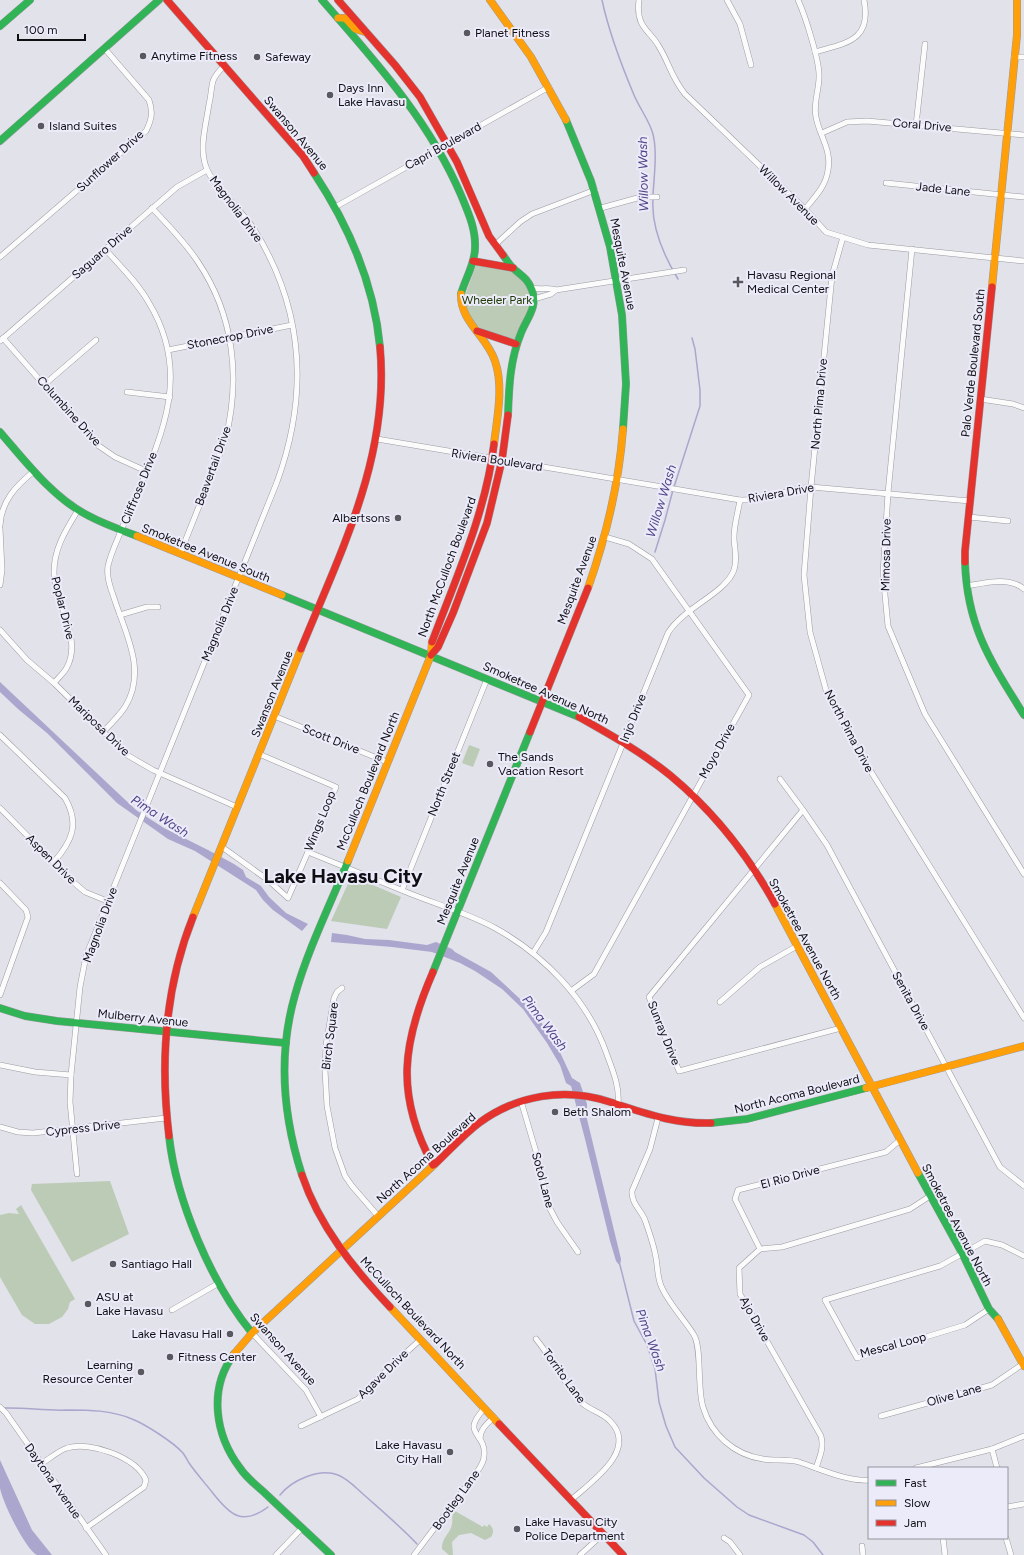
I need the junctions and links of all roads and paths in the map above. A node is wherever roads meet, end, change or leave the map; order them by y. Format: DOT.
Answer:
graph roads {
  1 [pos="30,0"];
  2 [pos="159,0"];
  3 [pos="167,0"];
  4 [pos="322,0"];
  5 [pos="338,0"];
  6 [pos="490,0"];
  7 [pos="639,0"];
  8 [pos="727,0"];
  9 [pos="798,0"];
  10 [pos="864,0"];
  11 [pos="1017,0"];
  12 [pos="338,18"];
  13 [pos="0,26"];
  14 [pos="366,32"];
  15 [pos="925,44"];
  16 [pos="105,49"];
  17 [pos="814,52"];
  18 [pos="1014,57"];
  19 [pos="1024,57"];
  20 [pos="752,65"];
  21 [pos="224,66"];
  22 [pos="549,87"];
  23 [pos="916,124"];
  24 [pos="822,132"];
  25 [pos="1006,134"];
  26 [pos="1024,135"];
  27 [pos="0,141"];
  28 [pos="448,144"];
  29 [pos="439,148"];
  30 [pos="208,170"];
  31 [pos="886,183"];
  32 [pos="595,190"];
  33 [pos="1000,195"];
  34 [pos="657,197"];
  35 [pos="1024,197"];
  36 [pos="337,206"];
  37 [pos="152,208"];
  38 [pos="601,208"];
  39 [pos="805,209"];
  40 [pos="843,238"];
  41 [pos="495,245"];
  42 [pos="105,249"];
  43 [pos="912,249"];
  44 [pos="0,257"];
  45 [pos="994,258"];
  46 [pos="1024,261"];
  47 [pos="473,262"];
  48 [pos="513,268"];
  49 [pos="684,270"];
  50 [pos="618,281"];
  51 [pos="532,288"];
  52 [pos="556,290"];
  53 [pos="534,299"];
  54 [pos="292,325"];
  55 [pos="477,332"];
  56 [pos="230,337"];
  57 [pos="2,339"];
  58 [pos="96,340"];
  59 [pos="516,344"];
  60 [pos="168,350"];
  61 [pos="45,384"];
  62 [pos="127,392"];
  63 [pos="170,396"];
  64 [pos="980,399"];
  65 [pos="1024,408"];
  66 [pos="0,432"];
  67 [pos="377,439"];
  68 [pos="493,459"];
  69 [pos="502,460"];
  70 [pos="34,471"];
  71 [pos="146,471"];
  72 [pos="617,479"];
  73 [pos="811,487"];
  74 [pos="888,493"];
  75 [pos="740,500"];
  76 [pos="970,501"];
  77 [pos="78,510"];
  78 [pos="969,517"];
  79 [pos="1008,521"];
  80 [pos="0,527"];
  81 [pos="122,530"];
  82 [pos="473,533"];
  83 [pos="605,537"];
  84 [pos="180,554"];
  85 [pos="474,561"];
  86 [pos="238,578"];
  87 [pos="0,585"];
  88 [pos="967,586"];
  89 [pos="1024,589"];
  90 [pos="158,607"];
  91 [pos="318,610"];
  92 [pos="689,610"];
  93 [pos="120,615"];
  94 [pos="0,630"];
  95 [pos="430,655"];
  96 [pos="487,679"];
  97 [pos="54,683"];
  98 [pos="543,702"];
  99 [pos="1024,715"];
  100 [pos="274,716"];
  101 [pos="103,732"];
  102 [pos="0,735"];
  103 [pos="623,742"];
  104 [pos="259,754"];
  105 [pos="387,762"];
  106 [pos="161,773"];
  107 [pos="780,779"];
  108 [pos="692,795"];
  109 [pos="237,807"];
  110 [pos="0,808"];
  111 [pos="803,810"];
  112 [pos="220,850"];
  113 [pos="308,852"];
  114 [pos="54,862"];
  115 [pos="345,867"];
  116 [pos="753,869"];
  117 [pos="1024,874"];
  118 [pos="0,883"];
  119 [pos="402,890"];
  120 [pos="107,901"];
  121 [pos="457,912"];
  122 [pos="797,946"];
  123 [pos="533,953"];
  124 [pos="342,988"];
  125 [pos="571,991"];
  126 [pos="0,995"];
  127 [pos="720,1002"];
  128 [pos="0,1008"];
  129 [pos="1024,1018"];
  130 [pos="77,1023"];
  131 [pos="841,1028"];
  132 [pos="165,1032"];
  133 [pos="286,1043"];
  134 [pos="1024,1046"];
  135 [pos="0,1065"];
  136 [pos="947,1066"];
  137 [pos="71,1075"];
  138 [pos="873,1086"];
  139 [pos="521,1101"];
  140 [pos="618,1104"];
  141 [pos="166,1118"];
  142 [pos="658,1118"];
  143 [pos="0,1127"];
  144 [pos="73,1129"];
  145 [pos="900,1140"];
  146 [pos="433,1165"];
  147 [pos="77,1174"];
  148 [pos="1024,1186"];
  149 [pos="930,1196"];
  150 [pos="378,1216"];
  151 [pos="760,1249"];
  152 [pos="342,1250"];
  153 [pos="578,1252"];
  154 [pos="962,1253"];
  155 [pos="1024,1256"];
  156 [pos="219,1283"];
  157 [pos="989,1308"];
  158 [pos="172,1310"];
  159 [pos="252,1333"];
  160 [pos="421,1339"];
  161 [pos="536,1339"];
  162 [pos="1023,1365"];
  163 [pos="0,1407"];
  164 [pos="485,1408"];
  165 [pos="321,1416"];
  166 [pos="881,1416"];
  167 [pos="494,1417"];
  168 [pos="301,1426"];
  169 [pos="1024,1436"];
  170 [pos="480,1440"];
  171 [pos="992,1449"];
  172 [pos="41,1464"];
  173 [pos="932,1466"];
  174 [pos="997,1467"];
  175 [pos="816,1468"];
  176 [pos="868,1480"];
  177 [pos="571,1500"];
  178 [pos="1024,1504"];
  179 [pos="1008,1507"];
  180 [pos="86,1528"];
  181 [pos="302,1528"];
  182 [pos="603,1534"];
  183 [pos="724,1538"];
  184 [pos="944,1539"];
  185 [pos="1006,1539"];
  186 [pos="862,1546"];
  187 [pos="106,1555"];
  188 [pos="276,1555"];
  189 [pos="331,1555"];
  190 [pos="414,1555"];
  191 [pos="580,1555"];
  192 [pos="623,1555"];
  193 [pos="740,1555"];
  194 [pos="863,1555"];
  195 [pos="945,1555"];
  196 [pos="1011,1555"];
  1 -- 13 [label="main road"];
  2 -- 16 [label="main road"];
  3 -- 21 [label="main road, Swanson Avenue"];
  4 -- 12 [label="main road"];
  5 -- 14 [label="main road"];
  6 -- 22 [label="main road, Mesquite Avenue"];
  7 -- 39 [label="street, Willow Avenue"];
  8 -- 20 [label="street"];
  9 -- 17 [label="street"];
  10 -- 17 [label="street"];
  11 -- 18 [label="main road, Palo Verde Boulevard South"];
  12 -- 14 [label="main road"];
  12 -- 29 [label="main road"];
  14 -- 28 [label="main road"];
  15 -- 23 [label="street"];
  16 -- 27 [label="main road"];
  16 -- 44 [label="street, Sunflower Drive"];
  17 -- 24 [label="street"];
  18 -- 19 [label="street"];
  18 -- 25 [label="main road, Palo Verde Boulevard South"];
  21 -- 30 [label="street, Magnolia Drive"];
  21 -- 36 [label="main road, Swanson Avenue"];
  22 -- 28 [label="street, Capri Boulevard"];
  22 -- 32 [label="main road, Mesquite Avenue"];
  23 -- 24 [label="street, Coral Drive"];
  23 -- 25 [label="street, Coral Drive"];
  24 -- 39 [label="street"];
  25 -- 26 [label="street, Coral Drive"];
  25 -- 33 [label="main road, Palo Verde Boulevard South"];
  28 -- 29 [label="street, Capri Boulevard"];
  28 -- 41 [label="main road"];
  29 -- 36 [label="street, Capri Boulevard"];
  29 -- 47 [label="main road"];
  30 -- 37 [label="street, Saguaro Drive"];
  30 -- 54 [label="street, Magnolia Drive"];
  31 -- 33 [label="street, Jade Lane"];
  32 -- 38 [label="main road, Mesquite Avenue"];
  32 -- 41 [label="street"];
  33 -- 35 [label="street, Jade Lane"];
  33 -- 45 [label="main road, Palo Verde Boulevard South"];
  34 -- 38 [label="street"];
  36 -- 67 [label="main road, Swanson Avenue"];
  37 -- 42 [label="street, Saguaro Drive"];
  37 -- 56 [label="street, Beavertail Drive"];
  38 -- 50 [label="main road, Mesquite Avenue"];
  39 -- 40 [label="street, Willow Avenue"];
  40 -- 43 [label="street, Willow Avenue"];
  40 -- 73 [label="street, North Pima Drive"];
  41 -- 48 [label="main road"];
  42 -- 57 [label="street, Saguaro Drive"];
  42 -- 60 [label="street, Cliffrose Drive"];
  43 -- 45 [label="street, Willow Avenue"];
  43 -- 74 [label="street, Mimosa Drive"];
  45 -- 46 [label="street, Willow Avenue"];
  45 -- 64 [label="main road, Palo Verde Boulevard South"];
  47 -- 48 [label="main road"];
  47 -- 55 [label="main road"];
  48 -- 51 [label="main road"];
  49 -- 50 [label="street"];
  50 -- 52 [label="street"];
  50 -- 72 [label="main road, Mesquite Avenue"];
  51 -- 52 [label="street"];
  51 -- 53 [label="main road"];
  52 -- 53 [label="street"];
  53 -- 59 [label="main road"];
  54 -- 56 [label="street, Stonecrop Drive"];
  54 -- 86 [label="street, Magnolia Drive"];
  55 -- 59 [label="main road"];
  55 -- 68 [label="main road, North McCulloch Boulevard"];
  56 -- 60 [label="street, Stonecrop Drive"];
  56 -- 84 [label="street, Beavertail Drive"];
  57 -- 61 [label="street, Columbine Drive"];
  58 -- 61 [label="street"];
  59 -- 69 [label="main road"];
  60 -- 63 [label="street, Cliffrose Drive"];
  61 -- 71 [label="street, Columbine Drive"];
  62 -- 63 [label="street"];
  63 -- 71 [label="street, Cliffrose Drive"];
  64 -- 65 [label="street"];
  64 -- 76 [label="main road, Palo Verde Boulevard South"];
  66 -- 70 [label="main road, Smoketree Avenue South"];
  67 -- 68 [label="street, Riviera Boulevard"];
  67 -- 91 [label="main road, Swanson Avenue"];
  68 -- 69 [label="street, Riviera Boulevard"];
  68 -- 82 [label="main road, North McCulloch Boulevard"];
  69 -- 72 [label="street, Riviera Boulevard"];
  69 -- 85 [label="main road, North McCulloch Boulevard"];
  70 -- 77 [label="main road, Smoketree Avenue South"];
  70 -- 80 [label="street"];
  71 -- 81 [label="street, Cliffrose Drive"];
  72 -- 75 [label="street, Riviera Drive"];
  72 -- 83 [label="main road, Mesquite Avenue"];
  73 -- 74 [label="street, Riviera Drive"];
  73 -- 75 [label="street, Riviera Drive"];
  73 -- 129 [label="street, North Pima Drive"];
  74 -- 76 [label="street, Riviera Drive"];
  74 -- 117 [label="street, Mimosa Drive"];
  75 -- 92 [label="street, Injo Drive"];
  76 -- 78 [label="main road, Palo Verde Boulevard South"];
  77 -- 81 [label="main road, Smoketree Avenue South"];
  77 -- 97 [label="street, Poplar Drive"];
  78 -- 79 [label="street"];
  78 -- 88 [label="main road, Palo Verde Boulevard South"];
  80 -- 87 [label="street"];
  81 -- 84 [label="main road, Smoketree Avenue South"];
  81 -- 93 [label="street, Cliffrose Drive"];
  82 -- 85 [label="main road"];
  82 -- 95 [label="main road, North McCulloch Boulevard"];
  83 -- 92 [label="street, Moyo Drive"];
  83 -- 98 [label="main road, Mesquite Avenue"];
  84 -- 86 [label="main road, Smoketree Avenue South"];
  85 -- 95 [label="main road, North McCulloch Boulevard"];
  86 -- 91 [label="main road, Smoketree Avenue South"];
  86 -- 106 [label="street, Magnolia Drive"];
  88 -- 89 [label="street"];
  88 -- 99 [label="main road, Palo Verde Boulevard South"];
  90 -- 93 [label="street"];
  91 -- 95 [label="main road, Smoketree Avenue South"];
  91 -- 100 [label="main road, Swanson Avenue"];
  92 -- 103 [label="street, Injo Drive"];
  92 -- 108 [label="street, Moyo Drive"];
  93 -- 101 [label="street, Cliffrose Drive"];
  94 -- 97 [label="street, Mariposa Drive"];
  95 -- 96 [label="main road, Smoketree Avenue North"];
  95 -- 105 [label="main road, McCulloch Boulevard North"];
  96 -- 98 [label="main road, Smoketree Avenue North"];
  96 -- 119 [label="street, North Street"];
  97 -- 101 [label="street, Mariposa Drive"];
  98 -- 103 [label="main road, Smoketree Avenue North"];
  98 -- 121 [label="main road, Mesquite Avenue"];
  100 -- 104 [label="main road, Swanson Avenue"];
  100 -- 105 [label="street, Scott Drive"];
  101 -- 106 [label="street, Mariposa Drive"];
  102 -- 114 [label="street"];
  103 -- 108 [label="main road, Smoketree Avenue North"];
  103 -- 123 [label="street, Injo Drive"];
  104 -- 109 [label="main road, Swanson Avenue"];
  104 -- 113 [label="street, Wings Loop"];
  105 -- 115 [label="main road, McCulloch Boulevard North"];
  106 -- 109 [label="street, Mariposa Drive"];
  106 -- 120 [label="street, Magnolia Drive"];
  107 -- 111 [label="street, Senita Drive"];
  108 -- 116 [label="main road, Smoketree Avenue North"];
  108 -- 125 [label="street, Moyo Drive"];
  109 -- 112 [label="main road, Swanson Avenue"];
  110 -- 114 [label="street, Aspen Drive"];
  111 -- 116 [label="street, Sunray Drive"];
  111 -- 136 [label="street, Senita Drive"];
  112 -- 113 [label="street, Wings Loop"];
  112 -- 132 [label="main road, Swanson Avenue"];
  113 -- 115 [label="street"];
  114 -- 120 [label="street, Aspen Drive"];
  115 -- 119 [label="street"];
  115 -- 133 [label="main road, McCulloch Boulevard North"];
  116 -- 122 [label="main road, Smoketree Avenue North"];
  116 -- 131 [label="street, Sunray Drive"];
  118 -- 126 [label="street"];
  119 -- 121 [label="street"];
  120 -- 130 [label="street, Magnolia Drive"];
  121 -- 123 [label="street"];
  121 -- 146 [label="main road, Mesquite Avenue"];
  122 -- 127 [label="street"];
  122 -- 131 [label="main road, Smoketree Avenue North"];
  123 -- 125 [label="street"];
  124 -- 150 [label="street, Birch Square"];
  125 -- 140 [label="street"];
  128 -- 130 [label="main road, Mulberry Avenue"];
  130 -- 132 [label="main road, Mulberry Avenue"];
  130 -- 137 [label="street, Magnolia Drive"];
  131 -- 138 [label="main road, Smoketree Avenue North"];
  132 -- 133 [label="main road, Mulberry Avenue"];
  132 -- 141 [label="main road, Swanson Avenue"];
  133 -- 152 [label="main road, McCulloch Boulevard North"];
  134 -- 136 [label="main road, North Acoma Boulevard"];
  135 -- 137 [label="street"];
  136 -- 138 [label="main road, North Acoma Boulevard"];
  136 -- 148 [label="street, Senita Drive"];
  137 -- 144 [label="street, Magnolia Drive"];
  138 -- 142 [label="main road, North Acoma Boulevard"];
  138 -- 145 [label="main road, Smoketree Avenue North"];
  139 -- 140 [label="main road, North Acoma Boulevard"];
  139 -- 146 [label="main road, North Acoma Boulevard"];
  139 -- 153 [label="street, Sotol Lane"];
  140 -- 142 [label="main road, North Acoma Boulevard"];
  141 -- 144 [label="street, Cypress Drive"];
  141 -- 156 [label="main road, Swanson Avenue"];
  142 -- 175 [label="street"];
  143 -- 144 [label="street, Cypress Drive"];
  144 -- 147 [label="street, Magnolia Drive"];
  145 -- 149 [label="main road, Smoketree Avenue North"];
  145 -- 151 [label="street, El Rio Drive"];
  146 -- 150 [label="main road, North Acoma Boulevard"];
  149 -- 151 [label="street"];
  149 -- 154 [label="main road, Smoketree Avenue North"];
  150 -- 152 [label="main road, North Acoma Boulevard"];
  151 -- 175 [label="street, Ajo Drive"];
  152 -- 159 [label="main road, North Acoma Boulevard"];
  152 -- 160 [label="main road, McCulloch Boulevard North"];
  154 -- 155 [label="street"];
  154 -- 157 [label="main road, Smoketree Avenue North"];
  154 -- 157 [label="street, Mescal Loop"];
  156 -- 158 [label="street"];
  156 -- 159 [label="main road, Swanson Avenue"];
  157 -- 162 [label="main road, Smoketree Avenue North"];
  159 -- 165 [label="street, Swanson Avenue"];
  159 -- 181 [label="main road, North Acoma Boulevard"];
  160 -- 164 [label="main road, McCulloch Boulevard North"];
  160 -- 165 [label="street, Agave Drive"];
  161 -- 177 [label="street, Torrito Lane"];
  162 -- 166 [label="street, Olive Lane"];
  163 -- 172 [label="street, Daytona Avenue"];
  164 -- 167 [label="main road, McCulloch Boulevard North"];
  164 -- 170 [label="street, Bootleg Lane"];
  165 -- 168 [label="street, Agave Drive"];
  167 -- 170 [label="street"];
  167 -- 177 [label="main road, McCulloch Boulevard North"];
  169 -- 171 [label="street"];
  170 -- 190 [label="street, Bootleg Lane"];
  171 -- 173 [label="street"];
  171 -- 174 [label="street"];
  172 -- 180 [label="street, Daytona Avenue"];
  172 -- 180 [label="street"];
  175 -- 176 [label="street"];
  177 -- 182 [label="main road, McCulloch Boulevard North"];
  178 -- 179 [label="street"];
  180 -- 187 [label="street, Daytona Avenue"];
  181 -- 188 [label="street"];
  181 -- 189 [label="main road, North Acoma Boulevard"];
  182 -- 191 [label="street"];
  182 -- 192 [label="main road, McCulloch Boulevard North"];
  183 -- 193 [label="street"];
  184 -- 195 [label="street"];
  185 -- 196 [label="street"];
  186 -- 194 [label="street"];
}
